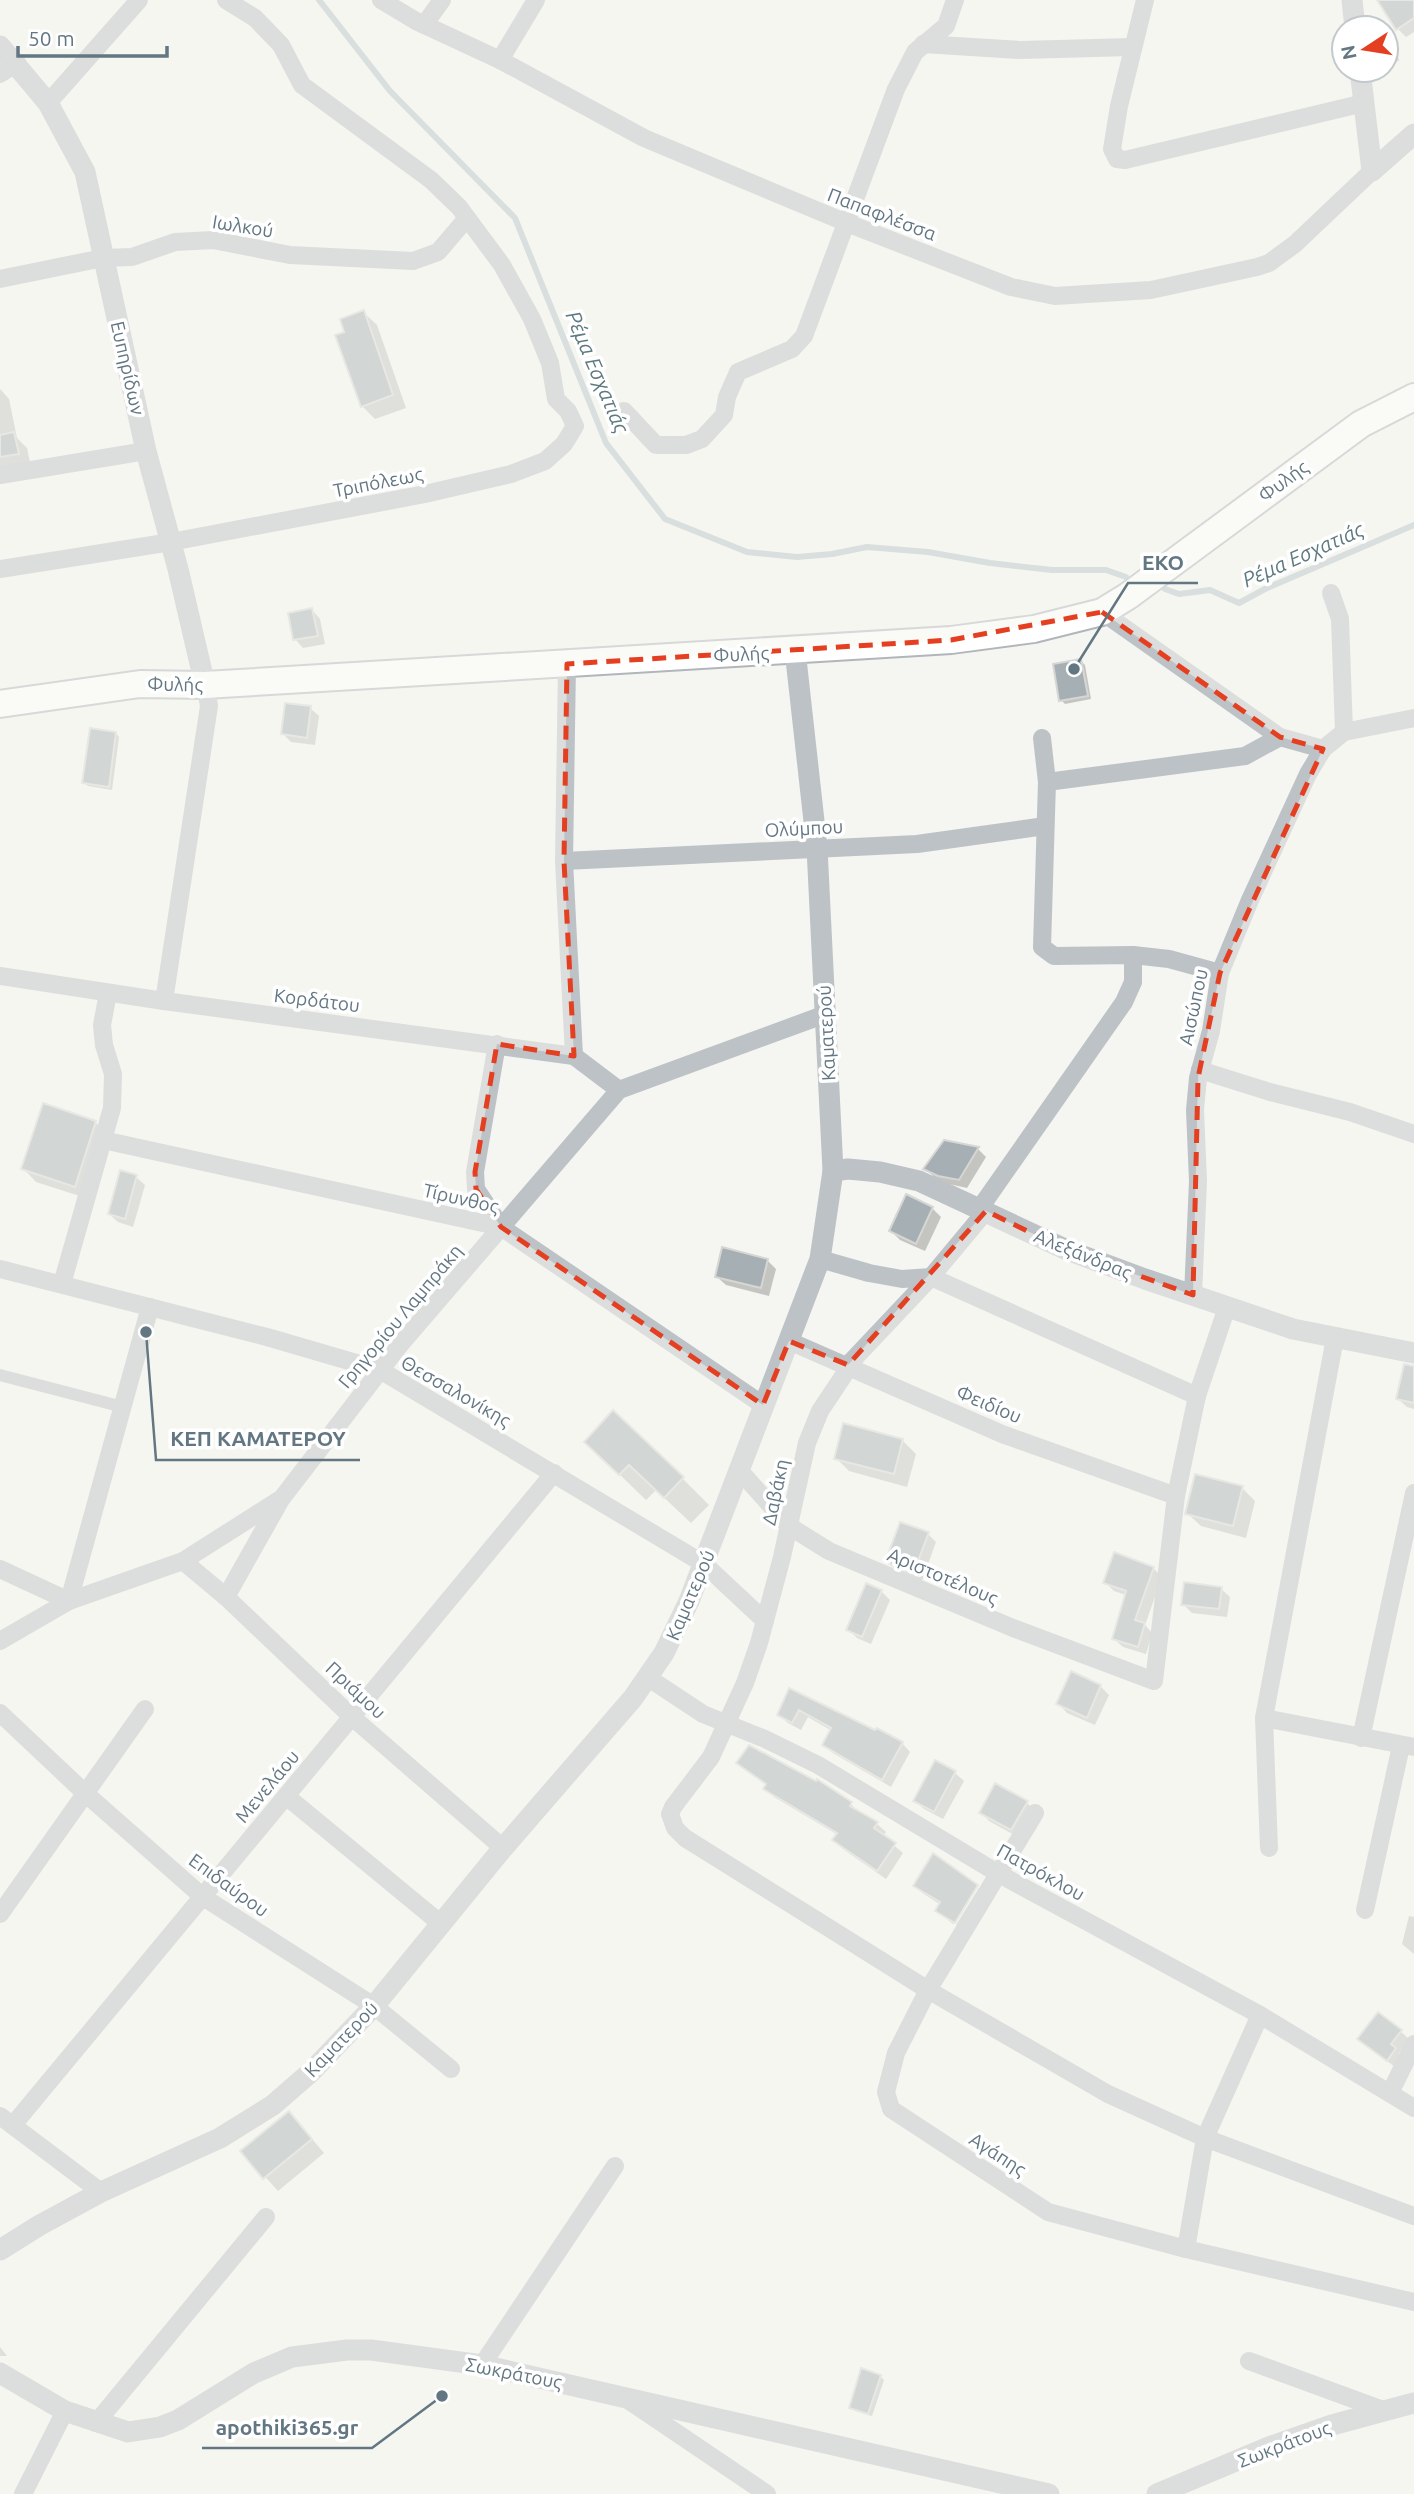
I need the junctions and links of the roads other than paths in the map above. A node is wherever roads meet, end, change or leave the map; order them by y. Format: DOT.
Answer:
graph roads {
  1 [pos="139,0"];
  2 [pos="226,0"];
  3 [pos="381,0"];
  4 [pos="427,0"];
  5 [pos="442,0"];
  6 [pos="536,0"];
  7 [pos="955,0"];
  8 [pos="1145,0"];
  9 [pos="420,23"];
  10 [pos="923,44"];
  11 [pos="0,46"];
  12 [pos="1132,47"];
  13 [pos="500,61"];
  14 [pos="8,69"];
  15 [pos="1362,84"];
  16 [pos="48,103"];
  17 [pos="1364,103"];
  18 [pos="1414,134"];
  19 [pos="1372,171"];
  20 [pos="467,218"];
  21 [pos="846,223"];
  22 [pos="103,258"];
  23 [pos="0,279"];
  24 [pos="1414,397"];
  25 [pos="624,411"];
  26 [pos="146,451"];
  27 [pos="0,475"];
  28 [pos="171,542"];
  29 [pos="0,569"];
  30 [pos="1331,593"];
  31 [pos="1102,612"];
  32 [pos="795,650"];
  33 [pos="567,664"];
  34 [pos="205,685"];
  35 [pos="0,704"];
  36 [pos="1414,718"];
  37 [pos="1344,732"];
  38 [pos="1280,737"];
  39 [pos="1042,738"];
  40 [pos="1323,749"];
  41 [pos="1047,782"];
  42 [pos="1045,826"];
  43 [pos="817,848"];
  44 [pos="565,861"];
  45 [pos="1133,955"];
  46 [pos="1220,973"];
  47 [pos="0,976"];
  48 [pos="108,993"];
  49 [pos="164,1001"];
  50 [pos="825,1014"];
  51 [pos="497,1044"];
  52 [pos="574,1056"];
  53 [pos="1200,1070"];
  54 [pos="618,1090"];
  55 [pos="1414,1134"];
  56 [pos="103,1140"];
  57 [pos="833,1171"];
  58 [pos="983,1210"];
  59 [pos="501,1227"];
  60 [pos="820,1259"];
  61 [pos="0,1269"];
  62 [pos="931,1277"];
  63 [pos="62,1284"];
  64 [pos="1193,1295"];
  65 [pos="150,1307"];
  66 [pos="1227,1307"];
  67 [pos="1335,1338"];
  68 [pos="789,1341"];
  69 [pos="1414,1353"];
  70 [pos="848,1365"];
  71 [pos="380,1370"];
  72 [pos="0,1375"];
  73 [pos="1197,1396"];
  74 [pos="763,1405"];
  75 [pos="123,1407"];
  76 [pos="740,1471"];
  77 [pos="554,1473"];
  78 [pos="1414,1493"];
  79 [pos="1176,1496"];
  80 [pos="282,1498"];
  81 [pos="789,1526"];
  82 [pos="183,1561"];
  83 [pos="704,1564"];
  84 [pos="0,1569"];
  85 [pos="226,1597"];
  86 [pos="69,1601"];
  87 [pos="765,1620"];
  88 [pos="0,1641"];
  89 [pos="647,1677"];
  90 [pos="145,1709"];
  91 [pos="0,1713"];
  92 [pos="352,1717"];
  93 [pos="1264,1718"];
  94 [pos="727,1725"];
  95 [pos="1361,1738"];
  96 [pos="1408,1747"];
  97 [pos="86,1794"];
  98 [pos="286,1796"];
  99 [pos="1035,1812"];
  100 [pos="1269,1847"];
  101 [pos="503,1848"];
  102 [pos="999,1874"];
  103 [pos="203,1897"];
  104 [pos="1365,1910"];
  105 [pos="0,1914"];
  106 [pos="440,1923"];
  107 [pos="928,1990"];
  108 [pos="374,2006"];
  109 [pos="1260,2015"];
  110 [pos="1414,2044"];
  111 [pos="452,2069"];
  112 [pos="1390,2093"];
  113 [pos="1414,2108"];
  114 [pos="6,2120"];
  115 [pos="1205,2138"];
  116 [pos="615,2166"];
  117 [pos="101,2192"];
  118 [pos="1414,2216"];
  119 [pos="266,2217"];
  120 [pos="1186,2249"];
  121 [pos="0,2250"];
  122 [pos="1414,2302"];
  123 [pos="1249,2361"];
  124 [pos="482,2365"];
  125 [pos="0,2373"];
  126 [pos="622,2396"];
  127 [pos="1414,2403"];
  128 [pos="1383,2410"];
  129 [pos="65,2411"];
  130 [pos="96,2423"];
  131 [pos="23,2494"];
  132 [pos="767,2494"];
  133 [pos="1049,2494"];
  134 [pos="1159,2494"];
  1 -- 16 [label="street"];
  2 -- 20 [label="street"];
  3 -- 9 [label="street, Παπαφλέσσα"];
  4 -- 9 [label="street"];
  5 -- 9 [label="street"];
  6 -- 13 [label="street"];
  7 -- 10 [label="street"];
  8 -- 12 [label="street"];
  9 -- 13 [label="street, Παπαφλέσσα"];
  10 -- 12 [label="street"];
  10 -- 21 [label="street"];
  11 -- 14 [label="street, Ευπηρίδων"];
  12 -- 17 [label="street"];
  13 -- 21 [label="street, Παπαφλέσσα"];
  14 -- 16 [label="street, Ευπηρίδων"];
  15 -- 17 [label="street"];
  16 -- 22 [label="street, Ευπηρίδων"];
  17 -- 19 [label="street"];
  18 -- 19 [label="street"];
  19 -- 21 [label="street, Παπαφλέσσα"];
  20 -- 22 [label="street, Ιωλκού"];
  20 -- 28 [label="street, Τριπόλεως"];
  21 -- 25 [label="street"];
  22 -- 23 [label="street, Ιωλκού"];
  22 -- 26 [label="street, Ευπηρίδων"];
  24 -- 31 [label="main road, Φυλής"];
  26 -- 27 [label="street"];
  26 -- 28 [label="street, Ευπηρίδων"];
  28 -- 29 [label="street"];
  28 -- 34 [label="street, Ευπηρίδων"];
  30 -- 37 [label="street"];
  31 -- 32 [label="main road, Φυλής"];
  31 -- 38 [label="street"];
  32 -- 33 [label="main road, Φυλής"];
  32 -- 43 [label="street, Καματερού"];
  33 -- 34 [label="main road, Φυλής"];
  33 -- 44 [label="street"];
  34 -- 35 [label="main road, Φυλής"];
  34 -- 49 [label="street"];
  36 -- 37 [label="street"];
  37 -- 40 [label="street"];
  38 -- 40 [label="street"];
  38 -- 41 [label="street"];
  39 -- 41 [label="street"];
  40 -- 46 [label="street, Αισώπου"];
  41 -- 42 [label="street"];
  42 -- 43 [label="street, Ολύμπου"];
  42 -- 45 [label="street"];
  43 -- 44 [label="street, Ολύμπου"];
  43 -- 50 [label="street, Καματερού"];
  44 -- 52 [label="street"];
  45 -- 46 [label="street"];
  45 -- 58 [label="street, Δαβάκη"];
  46 -- 53 [label="street, Αισώπου"];
  47 -- 48 [label="street, Κορδάτου"];
  48 -- 49 [label="street, Κορδάτου"];
  48 -- 56 [label="street"];
  49 -- 51 [label="street, Κορδάτου"];
  50 -- 54 [label="street, Γρηγορίου Λαμπράκη"];
  50 -- 57 [label="street, Καματερού"];
  51 -- 52 [label="street, Κορδάτου"];
  51 -- 59 [label="street"];
  52 -- 54 [label="street, Κορδάτου"];
  53 -- 55 [label="street"];
  53 -- 64 [label="street, Αισώπου"];
  54 -- 59 [label="street, Γρηγορίου Λαμπράκη"];
  56 -- 59 [label="street, Τίρυνθος"];
  56 -- 63 [label="street"];
  57 -- 58 [label="street, Αλεξάνδρας"];
  57 -- 60 [label="street, Καματερού"];
  58 -- 62 [label="street, Δαβάκη"];
  58 -- 64 [label="street, Αλεξάνδρας"];
  59 -- 71 [label="street, Γρηγορίου Λαμπράκη"];
  59 -- 74 [label="street, Τίρυνθος"];
  60 -- 62 [label="street"];
  60 -- 68 [label="street, Καματερού"];
  61 -- 63 [label="street, Θεσσαλονίκης"];
  62 -- 70 [label="street, Δαβάκη"];
  62 -- 73 [label="street"];
  63 -- 65 [label="street, Θεσσαλονίκης"];
  64 -- 66 [label="street, Αλεξάνδρας"];
  65 -- 71 [label="street, Θεσσαλονίκης"];
  65 -- 75 [label="street"];
  66 -- 67 [label="street, Αλεξάνδρας"];
  66 -- 73 [label="street"];
  67 -- 69 [label="street, Αλεξάνδρας"];
  67 -- 93 [label="street"];
  68 -- 70 [label="street, Φειδίου"];
  68 -- 74 [label="street, Καματερού"];
  70 -- 79 [label="street, Φειδίου"];
  70 -- 81 [label="street, Δαβάκη"];
  71 -- 77 [label="street, Θεσσαλονίκης"];
  71 -- 80 [label="street, Γρηγορίου Λαμπράκη"];
  72 -- 75 [label="street"];
  73 -- 79 [label="street"];
  74 -- 76 [label="street, Καματερού"];
  75 -- 86 [label="street"];
  76 -- 81 [label="street, Αριστοτέλους"];
  76 -- 83 [label="street, Καματερού"];
  77 -- 83 [label="street, Θεσσαλονίκης"];
  77 -- 92 [label="street, Μενελάου"];
  78 -- 95 [label="street"];
  79 -- 81 [label="street, Αριστοτέλους"];
  80 -- 82 [label="street, Γρηγορίου Λαμπράκη"];
  80 -- 85 [label="street"];
  81 -- 87 [label="street, Δαβάκη"];
  82 -- 85 [label="street, Πριάμου"];
  82 -- 86 [label="street, Γρηγορίου Λαμπράκη"];
  83 -- 87 [label="street, Θεσσαλονίκης"];
  83 -- 89 [label="street, Καματερού"];
  84 -- 86 [label="street"];
  85 -- 92 [label="street, Πριάμου"];
  86 -- 88 [label="street, Γρηγορίου Λαμπράκη"];
  87 -- 94 [label="street, Δαβάκη"];
  89 -- 94 [label="street, Πατρόκλου"];
  89 -- 101 [label="street, Καματερού"];
  90 -- 97 [label="street"];
  91 -- 97 [label="street, Επιδαύρου"];
  92 -- 98 [label="street, Μενελάου"];
  92 -- 101 [label="street, Πριάμου"];
  93 -- 95 [label="street"];
  93 -- 100 [label="street"];
  94 -- 102 [label="street, Πατρόκλου"];
  94 -- 107 [label="street, Δαβάκη"];
  95 -- 96 [label="street"];
  96 -- 104 [label="street"];
  97 -- 103 [label="street, Επιδαύρου"];
  97 -- 105 [label="street"];
  98 -- 103 [label="street, Μενελάου"];
  98 -- 106 [label="street"];
  99 -- 102 [label="street, Αγάπης"];
  101 -- 106 [label="street, Καματερού"];
  102 -- 107 [label="street, Αγάπης"];
  102 -- 109 [label="street, Πατρόκλου"];
  103 -- 108 [label="street, Επιδαύρου"];
  103 -- 114 [label="street, Μενελάου"];
  106 -- 108 [label="street, Καματερού"];
  107 -- 115 [label="street"];
  107 -- 120 [label="street, Αγάπης"];
  108 -- 111 [label="street, Επιδαύρου"];
  108 -- 117 [label="street, Καματερού"];
  109 -- 112 [label="street, Πατρόκλου"];
  109 -- 115 [label="street"];
  110 -- 112 [label="street"];
  112 -- 113 [label="street, Πατρόκλου"];
  114 -- 117 [label="street"];
  115 -- 118 [label="street"];
  115 -- 120 [label="street"];
  116 -- 124 [label="street"];
  117 -- 121 [label="street, Καματερού"];
  119 -- 130 [label="street"];
  120 -- 122 [label="street, Αγάπης"];
  123 -- 128 [label="street"];
  124 -- 126 [label="street, Σωκράτους"];
  124 -- 130 [label="street, Σωκράτους"];
  125 -- 129 [label="street, Σωκράτους"];
  126 -- 132 [label="street"];
  126 -- 133 [label="street, Σωκράτους"];
  127 -- 128 [label="street, Σωκράτους"];
  128 -- 134 [label="street, Σωκράτους"];
  129 -- 130 [label="street, Σωκράτους"];
  129 -- 131 [label="street"];
}
